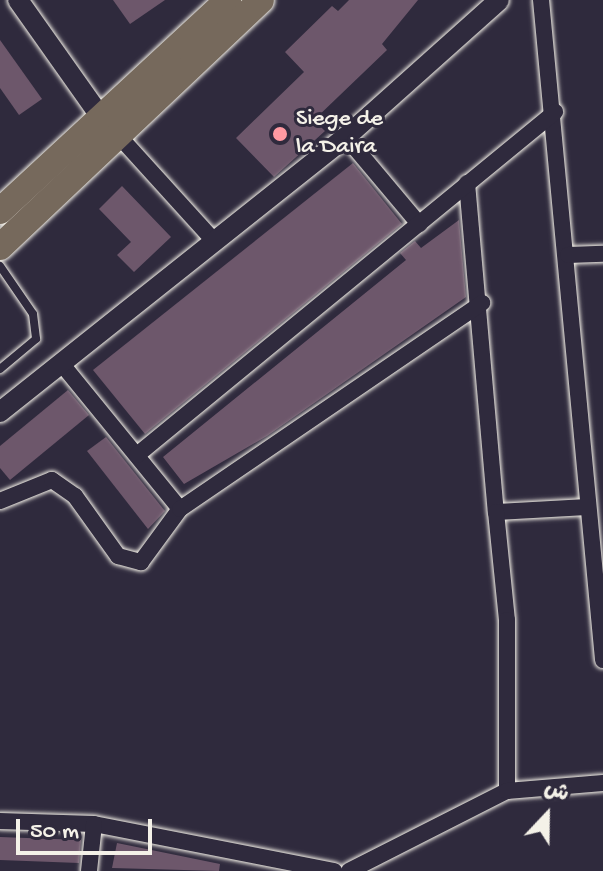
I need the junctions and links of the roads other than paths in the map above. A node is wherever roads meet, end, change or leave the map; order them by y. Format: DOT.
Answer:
graph roads {
  1 [pos="228,0"];
  2 [pos="261,0"];
  3 [pos="499,0"];
  4 [pos="541,0"];
  5 [pos="22,2"];
  6 [pos="555,112"];
  7 [pos="109,128"];
  8 [pos="346,137"];
  9 [pos="467,183"];
  10 [pos="0,211"];
  11 [pos="419,224"];
  12 [pos="214,241"];
  13 [pos="0,247"];
  14 [pos="603,254"];
  15 [pos="568,255"];
  16 [pos="0,266"];
  17 [pos="482,303"];
  18 [pos="61,363"];
  19 [pos="0,369"];
  20 [pos="0,412"];
  21 [pos="137,455"];
  22 [pos="0,501"];
  23 [pos="588,507"];
  24 [pos="180,509"];
  25 [pos="496,512"];
  26 [pos="603,660"];
  27 [pos="603,783"];
  28 [pos="507,791"];
  29 [pos="0,821"];
  30 [pos="94,824"];
  31 [pos="89,871"];
  32 [pos="334,871"];
  33 [pos="349,871"];
  1 -- 7 [label="main road"];
  2 -- 7 [label="main road"];
  3 -- 8 [label="street"];
  4 -- 6 [label="street"];
  5 -- 7 [label="street"];
  6 -- 9 [label="street"];
  6 -- 15 [label="street"];
  7 -- 10 [label="main road"];
  7 -- 12 [label="street"];
  7 -- 13 [label="main road"];
  8 -- 11 [label="street"];
  8 -- 12 [label="street"];
  9 -- 11 [label="street"];
  9 -- 17 [label="street"];
  11 -- 21 [label="street"];
  12 -- 18 [label="street"];
  14 -- 15 [label="street"];
  15 -- 23 [label="street"];
  16 -- 19 [label="lane"];
  17 -- 24 [label="street"];
  17 -- 25 [label="street"];
  18 -- 20 [label="street"];
  18 -- 21 [label="street"];
  21 -- 24 [label="street"];
  22 -- 24 [label="street"];
  23 -- 25 [label="street"];
  23 -- 26 [label="street"];
  25 -- 28 [label="street"];
  27 -- 28 [label="street"];
  28 -- 33 [label="street"];
  29 -- 30 [label="street"];
  30 -- 31 [label="street"];
  30 -- 32 [label="street"];
}
